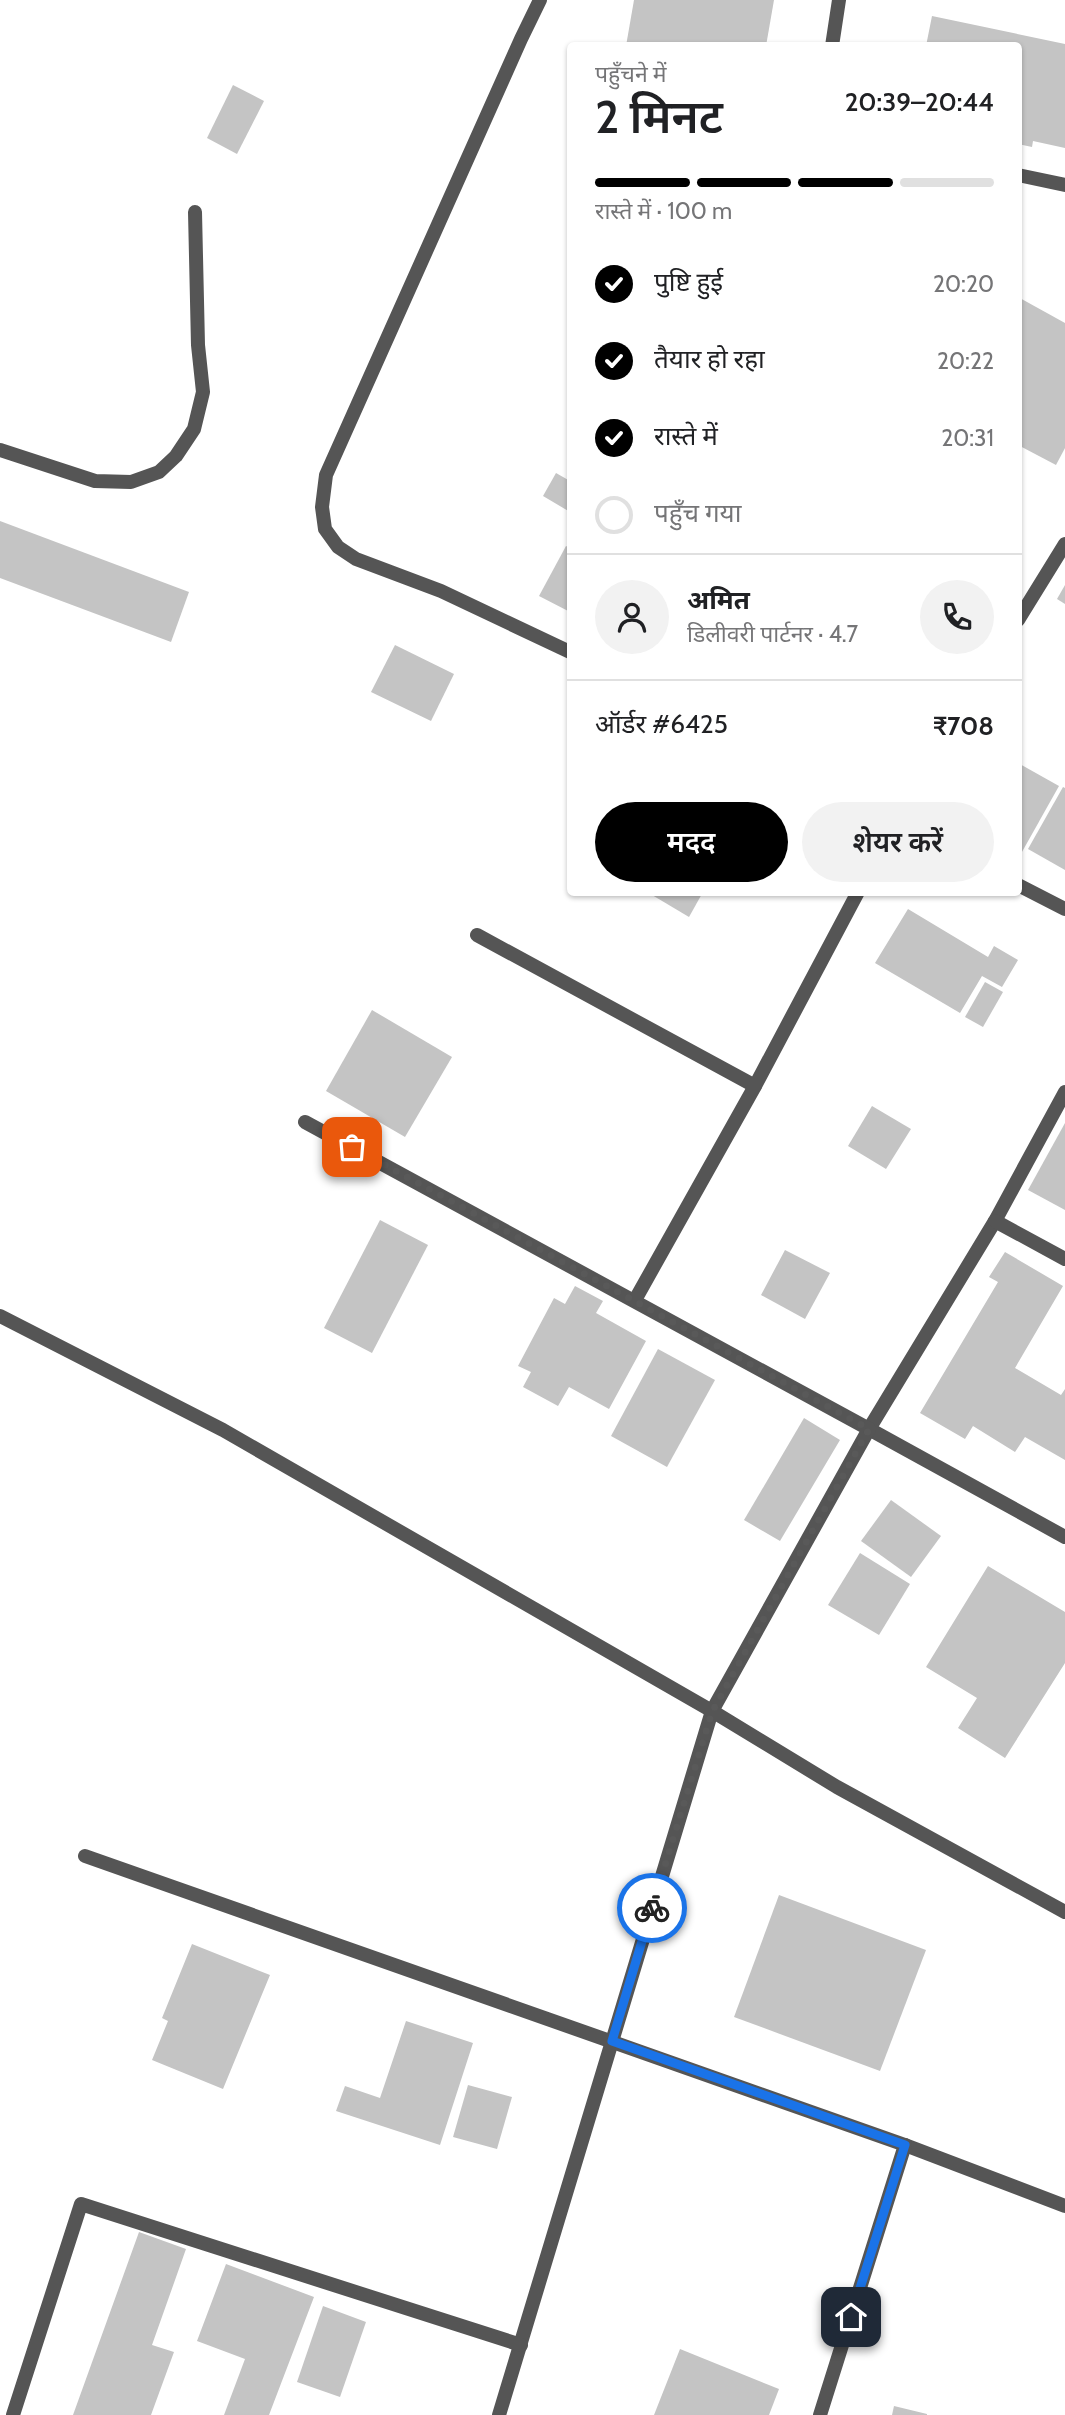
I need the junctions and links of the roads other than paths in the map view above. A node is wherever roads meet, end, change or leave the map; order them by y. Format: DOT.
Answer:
graph roads {
  1 [pos="540,0"];
  2 [pos="839,0"];
  3 [pos="833,42"];
  4 [pos="1022,176"];
  5 [pos="1065,185"];
  6 [pos="195,212"];
  7 [pos="0,450"];
  8 [pos="1065,544"];
  9 [pos="1022,614"];
  10 [pos="567,651"];
  11 [pos="1022,887"];
  12 [pos="856,896"];
  13 [pos="1065,909"];
  14 [pos="477,935"];
  15 [pos="755,1086"];
  16 [pos="1065,1092"];
  17 [pos="304,1122"];
  18 [pos="995,1221"];
  19 [pos="1065,1259"];
  20 [pos="635,1300"];
  21 [pos="0,1316"];
  22 [pos="869,1429"];
  23 [pos="1065,1537"];
  24 [pos="712,1712"];
  25 [pos="85,1856"];
  26 [pos="1065,1912"];
  27 [pos="612,2041"];
  28 [pos="905,2145"];
  29 [pos="1065,2206"];
  30 [pos="522,2346"];
  31 [pos="13,2415"];
  32 [pos="499,2415"];
  33 [pos="820,2415"];
  1 -- 10 [label="street"];
  2 -- 3 [label="street"];
  4 -- 5 [label="street"];
  6 -- 7 [label="street"];
  8 -- 9 [label="street"];
  11 -- 13 [label="street"];
  12 -- 15 [label="street"];
  14 -- 15 [label="street"];
  15 -- 20 [label="street"];
  16 -- 18 [label="street"];
  17 -- 20 [label="street"];
  18 -- 19 [label="street"];
  18 -- 22 [label="street"];
  20 -- 22 [label="street"];
  21 -- 24 [label="street"];
  22 -- 23 [label="street"];
  22 -- 24 [label="street"];
  24 -- 26 [label="street"];
  24 -- 27 [label="street"];
  25 -- 27 [label="street"];
  27 -- 28 [label="street"];
  27 -- 30 [label="street"];
  28 -- 29 [label="street"];
  28 -- 33 [label="street"];
  30 -- 31 [label="street"];
  30 -- 32 [label="street"];
}
